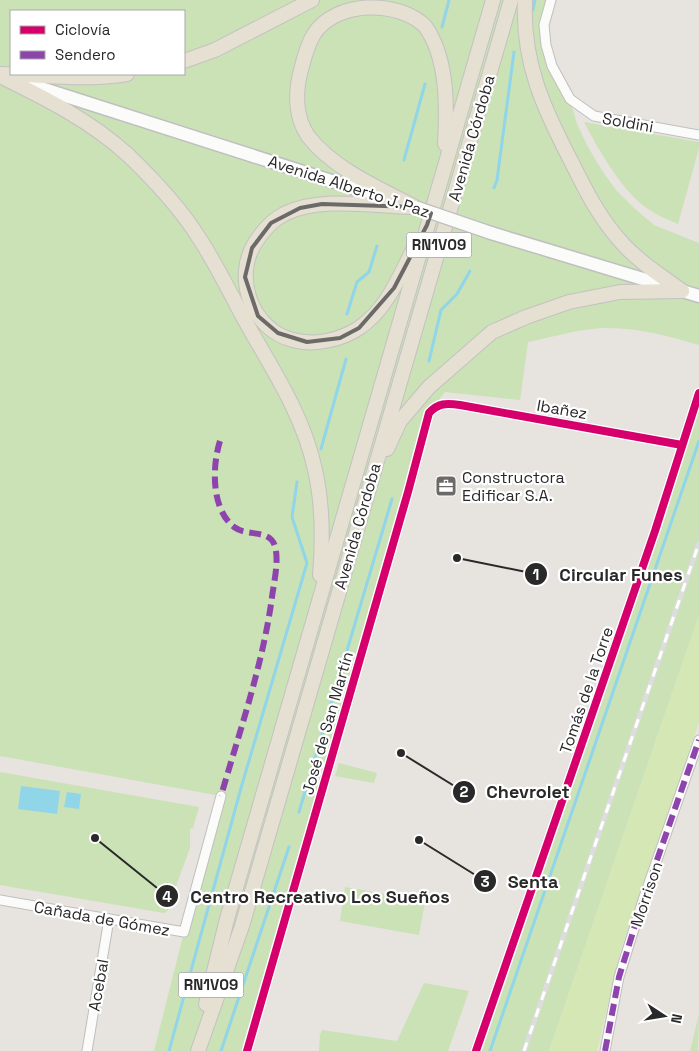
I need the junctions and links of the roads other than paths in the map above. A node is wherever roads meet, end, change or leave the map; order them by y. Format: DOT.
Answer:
graph roads {
  1 [pos="312,0"];
  2 [pos="492,0"];
  3 [pos="511,0"];
  4 [pos="526,0"];
  5 [pos="551,0"];
  6 [pos="185,61"];
  7 [pos="0,75"];
  8 [pos="118,75"];
  9 [pos="699,135"];
  10 [pos="443,170"];
  11 [pos="415,207"];
  12 [pos="427,225"];
  13 [pos="682,291"];
  14 [pos="699,296"];
  15 [pos="699,393"];
  16 [pos="436,405"];
  17 [pos="682,444"];
  18 [pos="368,490"];
  19 [pos="318,603"];
  20 [pos="699,740"];
  21 [pos="221,796"];
  22 [pos="0,900"];
  23 [pos="109,919"];
  24 [pos="87,1051"];
  25 [pos="197,1051"];
  26 [pos="247,1051"];
  27 [pos="476,1051"];
  28 [pos="605,1051"];
  1 -- 6 [label="main road"];
  2 -- 10 [label="main road, Avenida Córdoba / RN1V09"];
  3 -- 18 [label="main road, Avenida Córdoba / RN1V09"];
  4 -- 13 [label="main road"];
  5 -- 9 [label="street, Soldini"];
  7 -- 8 [label="main road"];
  7 -- 11 [label="main road, Avenida Alberto J. Paz"];
  7 -- 19 [label="main road"];
  10 -- 11 [label="main road"];
  10 -- 12 [label="main road, Avenida Córdoba / RN1V09"];
  11 -- 12 [label="main road"];
  11 -- 13 [label="main road, Avenida Alberto J. Paz, bridge"];
  12 -- 19 [label="main road, Avenida Córdoba / RN1V09"];
  13 -- 14 [label="main road, Avenida Alberto J. Paz"];
  13 -- 18 [label="main road"];
  15 -- 17 [label="street, Tomás de la Torre"];
  16 -- 17 [label="street, Ibañez"];
  16 -- 26 [label="street, José de San Martín"];
  17 -- 27 [label="street, Tomás de la Torre"];
  18 -- 25 [label="main road, Avenida Córdoba / RN1V09"];
  19 -- 25 [label="main road, Avenida Córdoba / RN1V09"];
  20 -- 28 [label="street, Morrison"];
  21 -- 23 [label="street, Cañada de Gómez"];
  22 -- 23 [label="street, Cañada de Gómez"];
  23 -- 24 [label="street, Acebal"];
}
